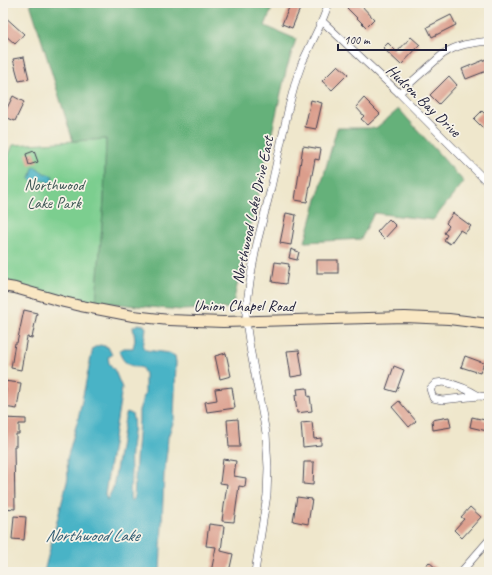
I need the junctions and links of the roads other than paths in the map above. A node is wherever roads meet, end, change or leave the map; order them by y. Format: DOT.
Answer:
graph roads {
  1 [pos="329,3"];
  2 [pos="322,21"];
  3 [pos="489,41"];
  4 [pos="399,93"];
  5 [pos="489,184"];
  6 [pos="3,286"];
  7 [pos="246,321"];
  8 [pos="489,324"];
  9 [pos="479,396"];
  10 [pos="489,397"];
  11 [pos="489,540"];
  12 [pos="255,572"];
  13 [pos="461,572"];
  1 -- 2 [label="street, Northwood Lake Drive East"];
  2 -- 4 [label="street, Hudson Bay Drive"];
  2 -- 7 [label="street, Northwood Lake Drive East"];
  3 -- 4 [label="street"];
  4 -- 5 [label="street, Hudson Bay Drive"];
  6 -- 7 [label="street, Union Chapel Road"];
  7 -- 8 [label="street, Union Chapel Road"];
  7 -- 12 [label="street, Northwood Lake Drive East"];
  9 -- 9 [label="street"];
  9 -- 10 [label="street"];
  11 -- 13 [label="street"];
}
